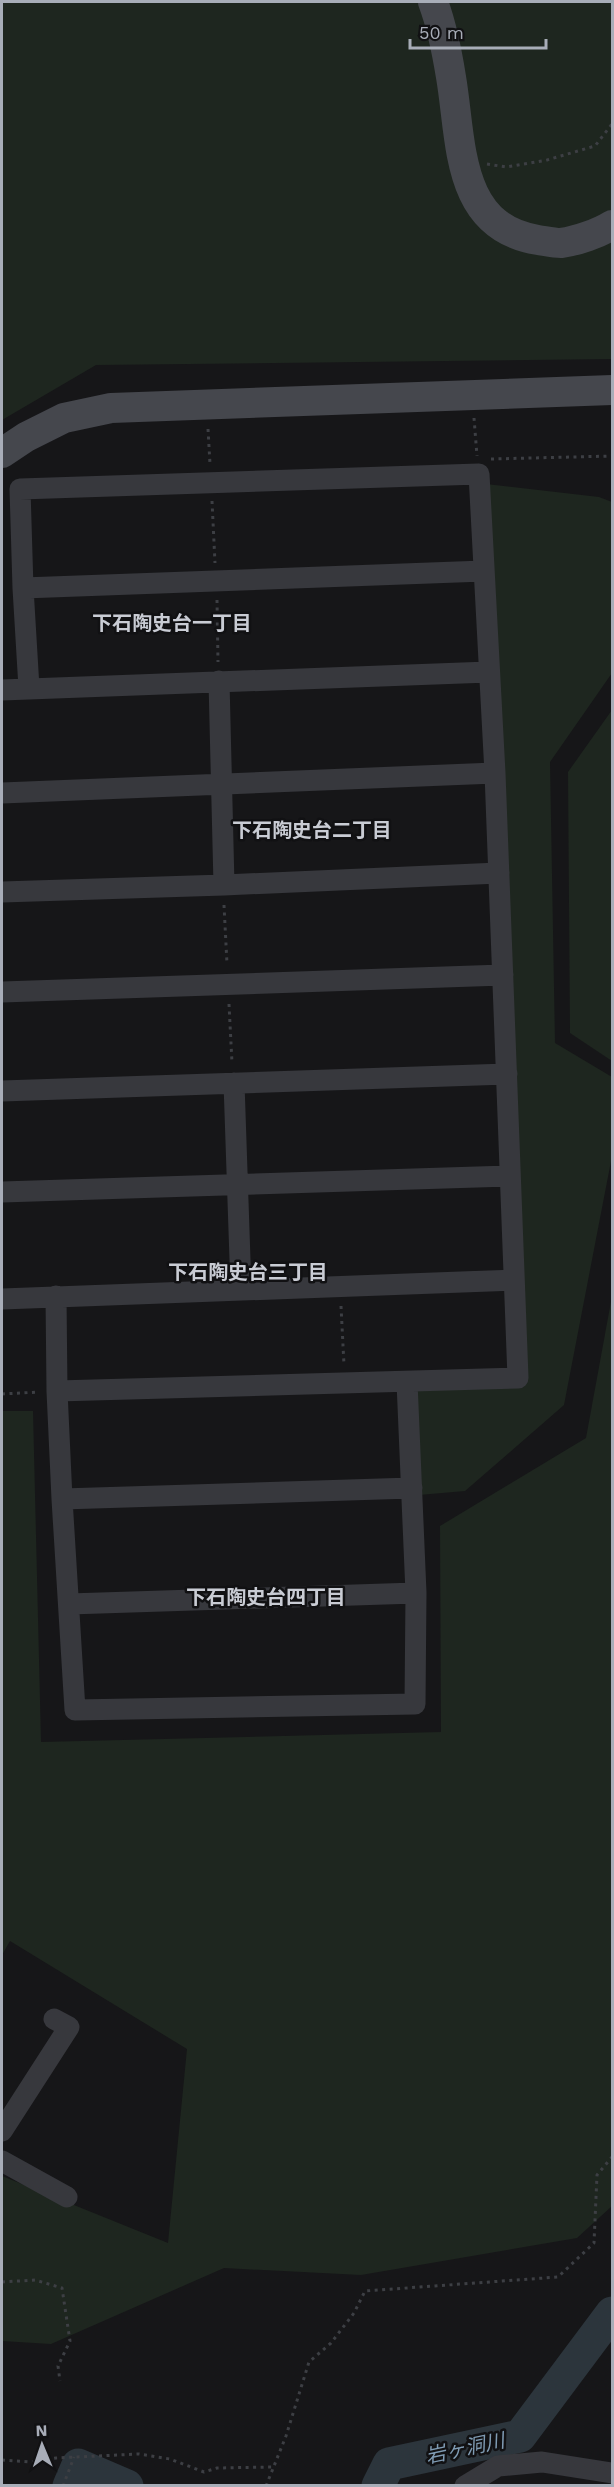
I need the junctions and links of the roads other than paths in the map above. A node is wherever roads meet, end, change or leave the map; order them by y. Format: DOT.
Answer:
graph roads {
  1 [pos="433,2"];
  2 [pos="612,225"];
  3 [pos="612,390"];
  4 [pos="2,453"];
  5 [pos="484,571"];
  6 [pos="23,588"];
  7 [pos="489,672"];
  8 [pos="219,681"];
  9 [pos="29,688"];
  10 [pos="2,690"];
  11 [pos="495,773"];
  12 [pos="221,783"];
  13 [pos="2,793"];
  14 [pos="499,873"];
  15 [pos="224,885"];
  16 [pos="2,892"];
  17 [pos="503,975"];
  18 [pos="2,992"];
  19 [pos="507,1074"];
  20 [pos="234,1083"];
  21 [pos="2,1091"];
  22 [pos="509,1176"];
  23 [pos="237,1185"];
  24 [pos="2,1192"];
  25 [pos="513,1280"];
  26 [pos="242,1289"];
  27 [pos="56,1296"];
  28 [pos="2,1299"];
  29 [pos="407,1382"];
  30 [pos="57,1391"];
  31 [pos="412,1488"];
  32 [pos="62,1499"];
  33 [pos="416,1593"];
  34 [pos="69,1604"];
  35 [pos="54,2019"];
  36 [pos="2,2131"];
  37 [pos="2,2161"];
  38 [pos="67,2197"];
  39 [pos="612,2473"];
  40 [pos="465,2486"];
  1 -- 2 [label="street"];
  3 -- 4 [label="street"];
  5 -- 6 [label="street"];
  5 -- 6 [label="street"];
  5 -- 7 [label="street"];
  6 -- 9 [label="street"];
  7 -- 8 [label="street"];
  7 -- 11 [label="street"];
  8 -- 9 [label="street"];
  8 -- 12 [label="street"];
  9 -- 10 [label="street"];
  11 -- 12 [label="street"];
  11 -- 14 [label="street"];
  12 -- 13 [label="street"];
  12 -- 15 [label="street"];
  14 -- 15 [label="street"];
  14 -- 17 [label="street"];
  15 -- 16 [label="street"];
  17 -- 18 [label="street"];
  17 -- 19 [label="street"];
  19 -- 20 [label="street"];
  19 -- 22 [label="street"];
  20 -- 21 [label="street"];
  20 -- 23 [label="street"];
  22 -- 23 [label="street"];
  22 -- 25 [label="street"];
  23 -- 24 [label="street"];
  23 -- 26 [label="street"];
  25 -- 26 [label="street"];
  25 -- 29 [label="street"];
  26 -- 27 [label="street"];
  27 -- 28 [label="street"];
  27 -- 30 [label="street"];
  29 -- 30 [label="street"];
  29 -- 31 [label="street"];
  30 -- 32 [label="street"];
  31 -- 32 [label="street"];
  31 -- 33 [label="street"];
  32 -- 34 [label="street"];
  33 -- 34 [label="street"];
  33 -- 34 [label="street"];
  35 -- 36 [label="street"];
  37 -- 38 [label="street"];
  39 -- 40 [label="street"];
}
